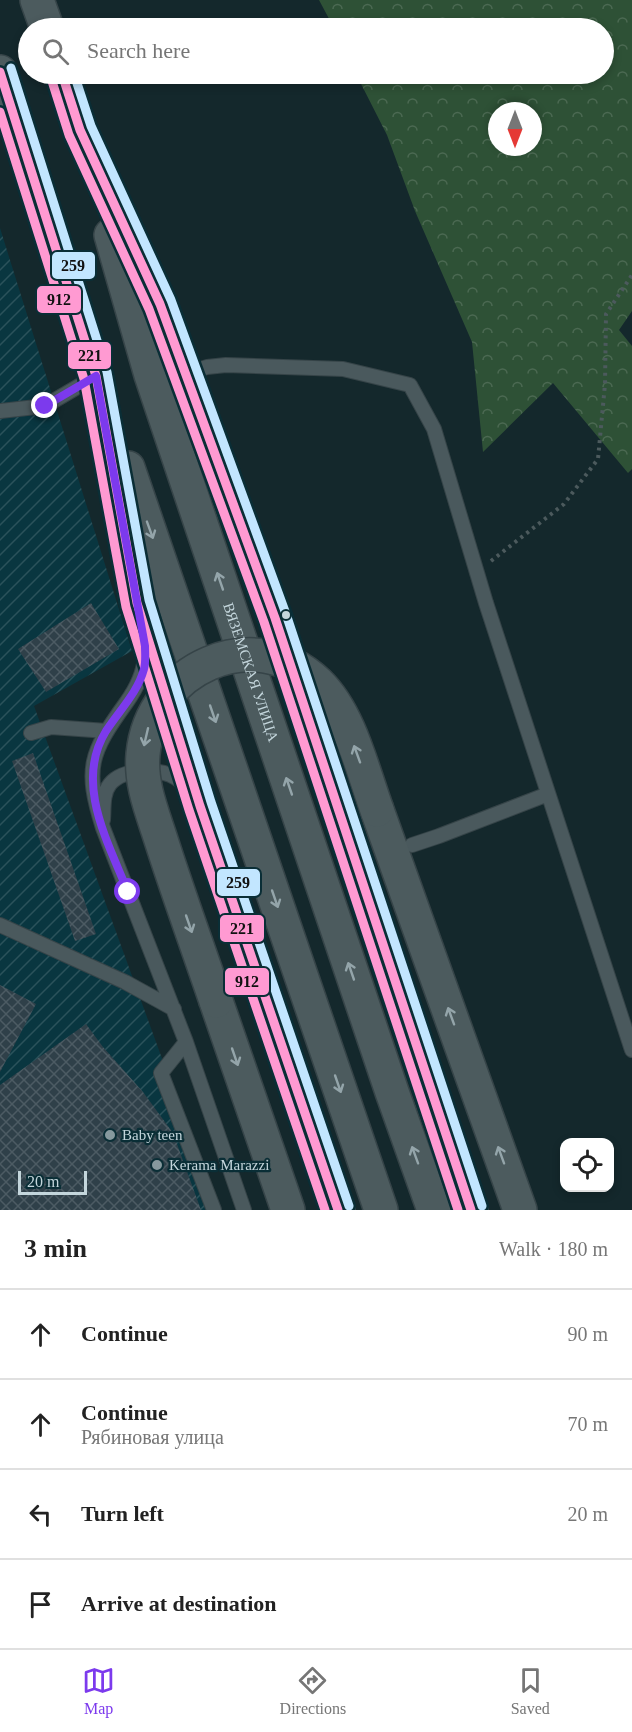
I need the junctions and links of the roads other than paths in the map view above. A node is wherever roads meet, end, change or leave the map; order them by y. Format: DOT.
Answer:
graph roads {
  1 [pos="38,0"];
  2 [pos="44,18"];
  3 [pos="0,72"];
  4 [pos="65,84"];
  5 [pos="80,130"];
  6 [pos="186,374"];
  7 [pos="96,376"];
  8 [pos="0,411"];
  9 [pos="137,603"];
  10 [pos="106,730"];
  11 [pos="31,733"];
  12 [pos="548,794"];
  13 [pos="201,806"];
  14 [pos="103,828"];
  15 [pos="412,844"];
  16 [pos="0,925"];
  17 [pos="174,1009"];
  18 [pos="186,1042"];
  19 [pos="632,1050"];
  20 [pos="214,1210"];
  21 [pos="244,1210"];
  22 [pos="288,1210"];
  23 [pos="338,1210"];
  24 [pos="381,1210"];
  25 [pos="434,1210"];
  26 [pos="471,1210"];
  27 [pos="520,1210"];
  1 -- 2 [label="main road"];
  3 -- 7 [label="main road"];
  4 -- 5 [label="main road"];
  5 -- 6 [label="main road"];
  25 -- 5 [label="main road, ВЯЗЕМСКАЯ УЛИЦА, one-way"];
  6 -- 12 [label="lane"];
  6 -- 26 [label="main road"];
  7 -- 8 [label="lane"];
  7 -- 9 [label="main road"];
  7 -- 24 [label="main road, one-way"];
  9 -- 10 [label="lane"];
  9 -- 13 [label="main road"];
  10 -- 11 [label="lane"];
  10 -- 14 [label="lane"];
  12 -- 15 [label="lane"];
  12 -- 19 [label="lane"];
  13 -- 14 [label="lane"];
  13 -- 23 [label="main road"];
  14 -- 17 [label="lane"];
  16 -- 17 [label="lane"];
  17 -- 18 [label="lane"];
  18 -- 20 [label="lane"];
  18 -- 21 [label="lane"];
  27 -- 22 [label="main road, one-way, bridge"];
}
